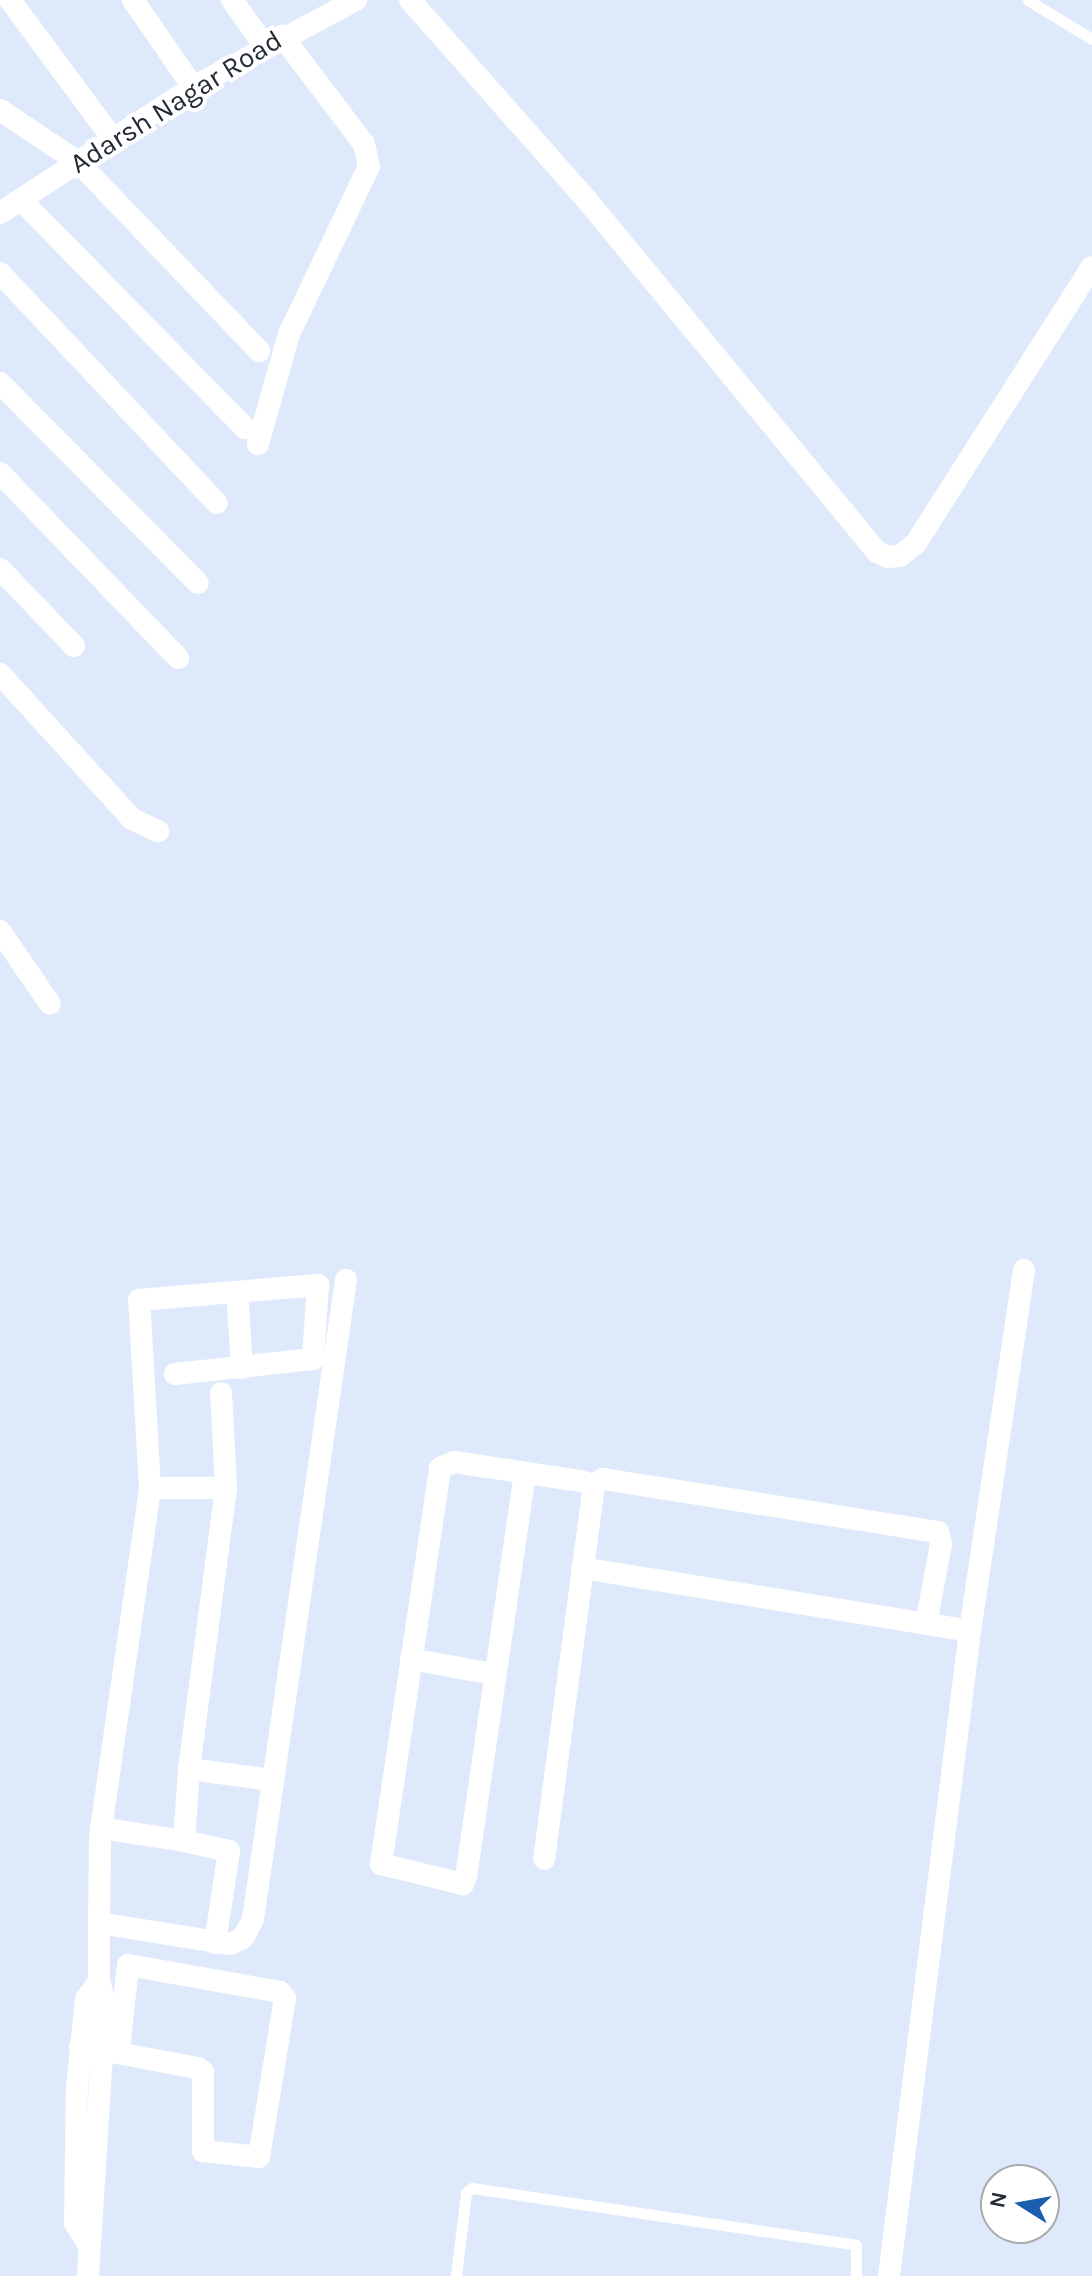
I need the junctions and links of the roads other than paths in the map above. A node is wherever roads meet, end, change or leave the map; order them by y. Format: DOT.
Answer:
graph roads {
  1 [pos="10,0"];
  2 [pos="133,0"];
  3 [pos="232,0"];
  4 [pos="410,0"];
  5 [pos="1028,0"];
  6 [pos="351,1"];
  7 [pos="1092,39"];
  8 [pos="273,40"];
  9 [pos="193,87"];
  10 [pos="0,110"];
  11 [pos="113,139"];
  12 [pos="78,162"];
  13 [pos="21,200"];
  14 [pos="0,213"];
  15 [pos="1092,267"];
  16 [pos="0,273"];
  17 [pos="259,351"];
  18 [pos="0,383"];
  19 [pos="0,473"];
  20 [pos="217,503"];
  21 [pos="0,569"];
  22 [pos="198,583"];
  23 [pos="74,646"];
  24 [pos="178,658"];
  25 [pos="0,674"];
  26 [pos="158,831"];
  27 [pos="0,931"];
  28 [pos="50,1004"];
  29 [pos="1024,1270"];
  30 [pos="346,1280"];
  31 [pos="237,1292"];
  32 [pos="324,1360"];
  33 [pos="242,1368"];
  34 [pos="175,1374"];
  35 [pos="221,1393"];
  36 [pos="525,1473"];
  37 [pos="594,1485"];
  38 [pos="150,1488"];
  39 [pos="226,1488"];
  40 [pos="582,1568"];
  41 [pos="926,1624"];
  42 [pos="970,1631"];
  43 [pos="411,1659"];
  44 [pos="493,1674"];
  45 [pos="189,1769"];
  46 [pos="273,1780"];
  47 [pos="101,1828"];
  48 [pos="184,1841"];
  49 [pos="544,1859"];
  50 [pos="99,1923"];
  51 [pos="215,1943"];
  52 [pos="100,2049"];
  53 [pos="88,2276"];
  54 [pos="456,2276"];
  55 [pos="856,2276"];
  56 [pos="889,2276"];
  1 -- 11 [label="street"];
  2 -- 9 [label="street"];
  3 -- 8 [label="street"];
  4 -- 15 [label="street"];
  5 -- 7 [label="lane"];
  6 -- 8 [label="street, Adarsh Nagar Road"];
  8 -- 9 [label="street, Adarsh Nagar Road"];
  8 -- 13 [label="street"];
  9 -- 11 [label="street, Adarsh Nagar Road"];
  10 -- 12 [label="street"];
  11 -- 12 [label="street, Adarsh Nagar Road"];
  12 -- 13 [label="street, Adarsh Nagar Road"];
  12 -- 17 [label="street"];
  13 -- 14 [label="street, Adarsh Nagar Road"];
  16 -- 20 [label="street"];
  18 -- 22 [label="street"];
  19 -- 24 [label="street"];
  21 -- 23 [label="street"];
  25 -- 26 [label="street"];
  27 -- 28 [label="street"];
  29 -- 42 [label="street"];
  30 -- 32 [label="street"];
  31 -- 32 [label="street"];
  31 -- 33 [label="street"];
  31 -- 38 [label="street"];
  32 -- 33 [label="street"];
  32 -- 46 [label="street"];
  33 -- 34 [label="street"];
  35 -- 39 [label="street"];
  36 -- 37 [label="street"];
  36 -- 43 [label="street"];
  36 -- 44 [label="street"];
  37 -- 40 [label="street"];
  37 -- 41 [label="street"];
  38 -- 39 [label="street"];
  38 -- 47 [label="street"];
  39 -- 45 [label="street"];
  40 -- 41 [label="street"];
  40 -- 49 [label="street"];
  41 -- 42 [label="street"];
  42 -- 56 [label="street"];
  43 -- 44 [label="street"];
  43 -- 44 [label="street"];
  45 -- 46 [label="street"];
  45 -- 48 [label="street"];
  46 -- 51 [label="street"];
  47 -- 48 [label="street"];
  47 -- 50 [label="street"];
  48 -- 51 [label="street"];
  50 -- 51 [label="street"];
  50 -- 52 [label="street"];
  52 -- 52 [label="street"];
  52 -- 53 [label="street"];
  54 -- 55 [label="lane"];
}
